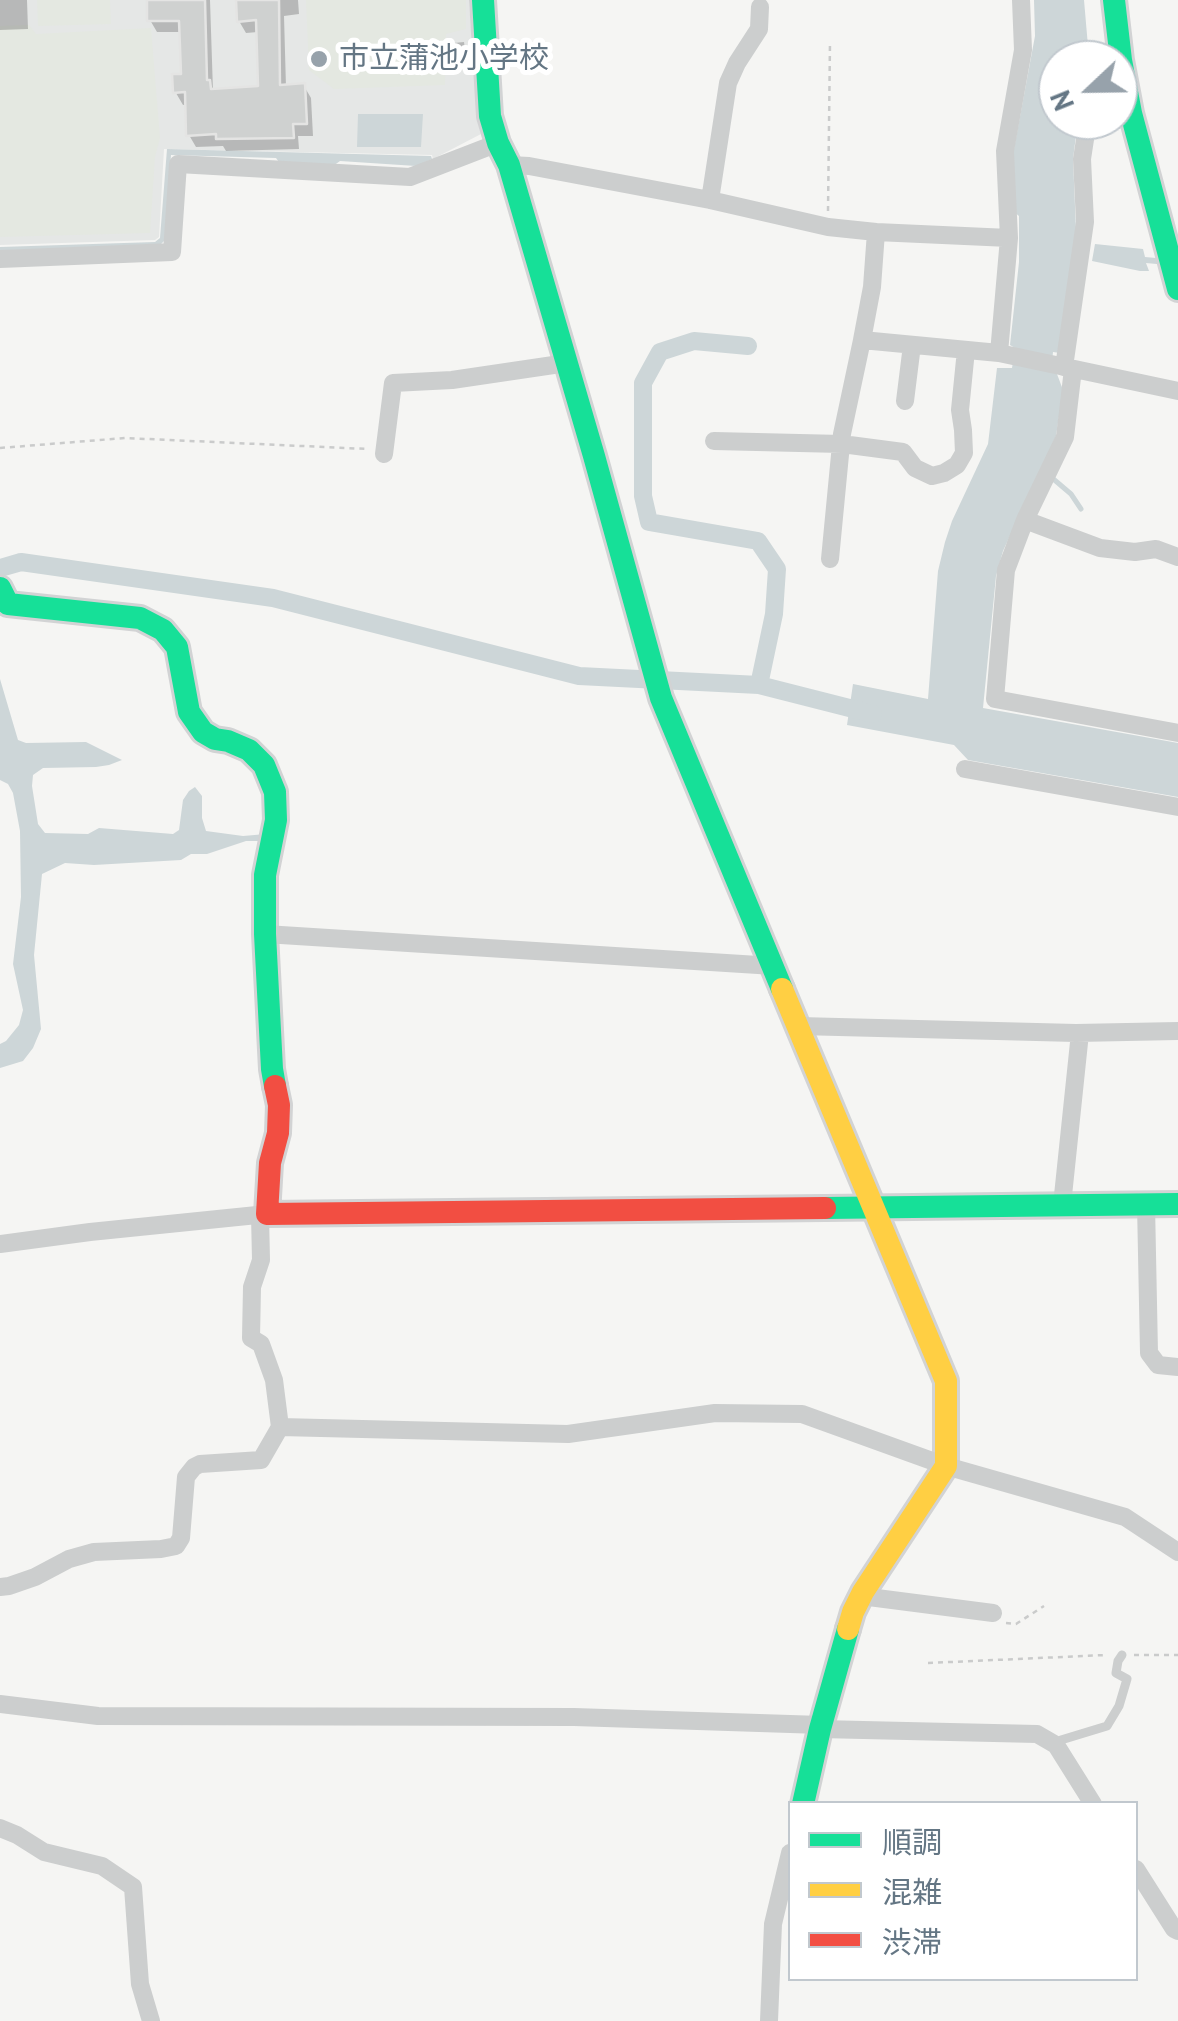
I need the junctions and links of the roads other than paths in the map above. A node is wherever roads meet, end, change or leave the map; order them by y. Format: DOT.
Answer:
graph roads {
  1 [pos="483,0"];
  2 [pos="1021,0"];
  3 [pos="1114,0"];
  4 [pos="760,7"];
  5 [pos="1085,140"];
  6 [pos="498,143"];
  7 [pos="509,165"];
  8 [pos="710,200"];
  9 [pos="876,232"];
  10 [pos="1009,238"];
  11 [pos="0,259"];
  12 [pos="1178,289"];
  13 [pos="862,340"];
  14 [pos="912,345"];
  15 [pos="966,350"];
  16 [pos="1004,354"];
  17 [pos="567,363"];
  18 [pos="1064,367"];
  19 [pos="1178,391"];
  20 [pos="905,401"];
  21 [pos="714,441"];
  22 [pos="842,444"];
  23 [pos="384,452"];
  24 [pos="1025,520"];
  25 [pos="1178,557"];
  26 [pos="830,559"];
  27 [pos="0,588"];
  28 [pos="1178,733"];
  29 [pos="965,769"];
  30 [pos="1178,807"];
  31 [pos="264,934"];
  32 [pos="774,966"];
  33 [pos="799,1026"];
  34 [pos="1178,1031"];
  35 [pos="1080,1033"];
  36 [pos="1146,1204"];
  37 [pos="1178,1204"];
  38 [pos="1062,1205"];
  39 [pos="874,1207"];
  40 [pos="264,1214"];
  41 [pos="0,1244"];
  42 [pos="1178,1367"];
  43 [pos="280,1427"];
  44 [pos="946,1466"];
  45 [pos="1178,1552"];
  46 [pos="0,1586"];
  47 [pos="861,1596"];
  48 [pos="995,1617"];
  49 [pos="1122,1655"];
  50 [pos="0,1704"];
  51 [pos="820,1727"];
  52 [pos="1056,1746"];
  53 [pos="803,1801"];
  54 [pos="1091,1801"];
  55 [pos="0,1828"];
  56 [pos="788,1862"];
  57 [pos="1138,1872"];
  58 [pos="1178,1931"];
  59 [pos="769,2014"];
  60 [pos="151,2021"];
  1 -- 6 [label="street"];
  2 -- 10 [label="street"];
  3 -- 12 [label="street"];
  4 -- 8 [label="street"];
  5 -- 18 [label="street"];
  6 -- 7 [label="street"];
  6 -- 11 [label="street"];
  7 -- 8 [label="street"];
  7 -- 17 [label="street"];
  8 -- 9 [label="street"];
  9 -- 10 [label="street"];
  9 -- 13 [label="street"];
  10 -- 16 [label="street"];
  13 -- 14 [label="street"];
  13 -- 22 [label="street"];
  14 -- 15 [label="street"];
  14 -- 20 [label="street"];
  15 -- 16 [label="street"];
  15 -- 22 [label="street"];
  16 -- 18 [label="street"];
  17 -- 23 [label="street"];
  17 -- 32 [label="street"];
  18 -- 19 [label="street"];
  18 -- 24 [label="street"];
  21 -- 22 [label="street"];
  22 -- 26 [label="street"];
  24 -- 25 [label="street"];
  24 -- 28 [label="street"];
  27 -- 31 [label="street"];
  29 -- 30 [label="street"];
  31 -- 32 [label="street"];
  31 -- 40 [label="street"];
  32 -- 33 [label="street"];
  33 -- 35 [label="street"];
  33 -- 39 [label="street"];
  34 -- 35 [label="street"];
  35 -- 38 [label="street"];
  36 -- 37 [label="street"];
  36 -- 38 [label="street"];
  36 -- 42 [label="street"];
  38 -- 39 [label="street"];
  39 -- 40 [label="street"];
  39 -- 44 [label="street"];
  40 -- 41 [label="street"];
  40 -- 43 [label="street"];
  43 -- 44 [label="street"];
  43 -- 46 [label="street"];
  44 -- 45 [label="street"];
  44 -- 47 [label="street"];
  47 -- 48 [label="street"];
  47 -- 51 [label="street"];
  49 -- 52 [label="lane"];
  50 -- 51 [label="street"];
  51 -- 52 [label="street"];
  51 -- 53 [label="street"];
  52 -- 54 [label="street"];
  55 -- 60 [label="street"];
  56 -- 59 [label="street"];
  57 -- 58 [label="street"];
}
